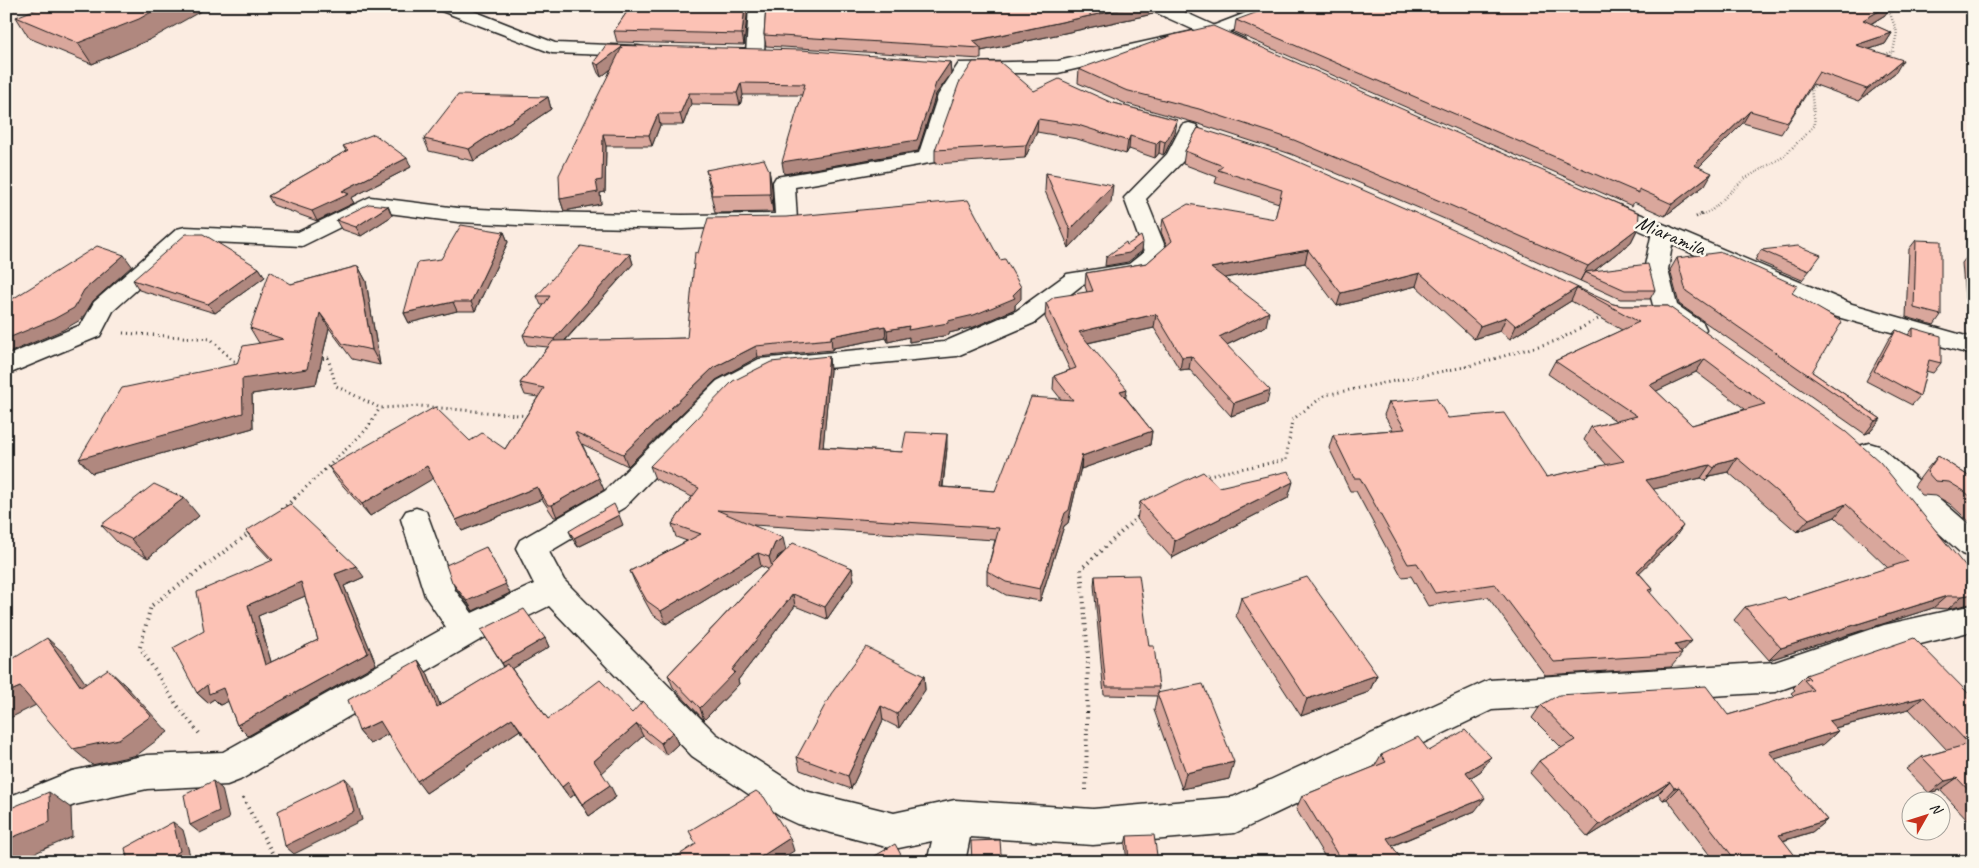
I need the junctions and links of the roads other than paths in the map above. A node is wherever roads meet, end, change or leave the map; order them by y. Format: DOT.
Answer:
graph roads {
  1 [pos="445,6"];
  2 [pos="758,6"];
  3 [pos="1156,6"];
  4 [pos="1280,6"];
  5 [pos="1212,32"];
  6 [pos="657,52"];
  7 [pos="1256,52"];
  8 [pos="735,53"];
  9 [pos="755,54"];
  10 [pos="774,54"];
  11 [pos="1189,129"];
  12 [pos="1582,196"];
  13 [pos="1664,232"];
  14 [pos="1666,309"];
  15 [pos="1616,310"];
  16 [pos="1714,344"];
  17 [pos="1973,347"];
  18 [pos="6,366"];
  19 [pos="1846,437"];
  20 [pos="416,519"];
  21 [pos="1967,556"];
  22 [pos="553,589"];
  23 [pos="1973,618"];
  24 [pos="467,631"];
  25 [pos="6,816"];
  26 [pos="955,818"];
  27 [pos="946,862"];
  1 -- 6 [label="street"];
  2 -- 9 [label="street"];
  3 -- 5 [label="street"];
  4 -- 5 [label="street"];
  5 -- 7 [label="street"];
  5 -- 18 [label="street"];
  8 -- 9 [label="street"];
  9 -- 10 [label="street"];
  11 -- 22 [label="street"];
  12 -- 13 [label="street, Miaramila"];
  13 -- 14 [label="street"];
  13 -- 17 [label="street, Miaramila"];
  14 -- 15 [label="street"];
  14 -- 16 [label="street"];
  19 -- 21 [label="street"];
  20 -- 24 [label="street"];
  22 -- 24 [label="street"];
  22 -- 26 [label="street"];
  23 -- 26 [label="street"];
  24 -- 25 [label="street"];
  26 -- 27 [label="street"];
}
